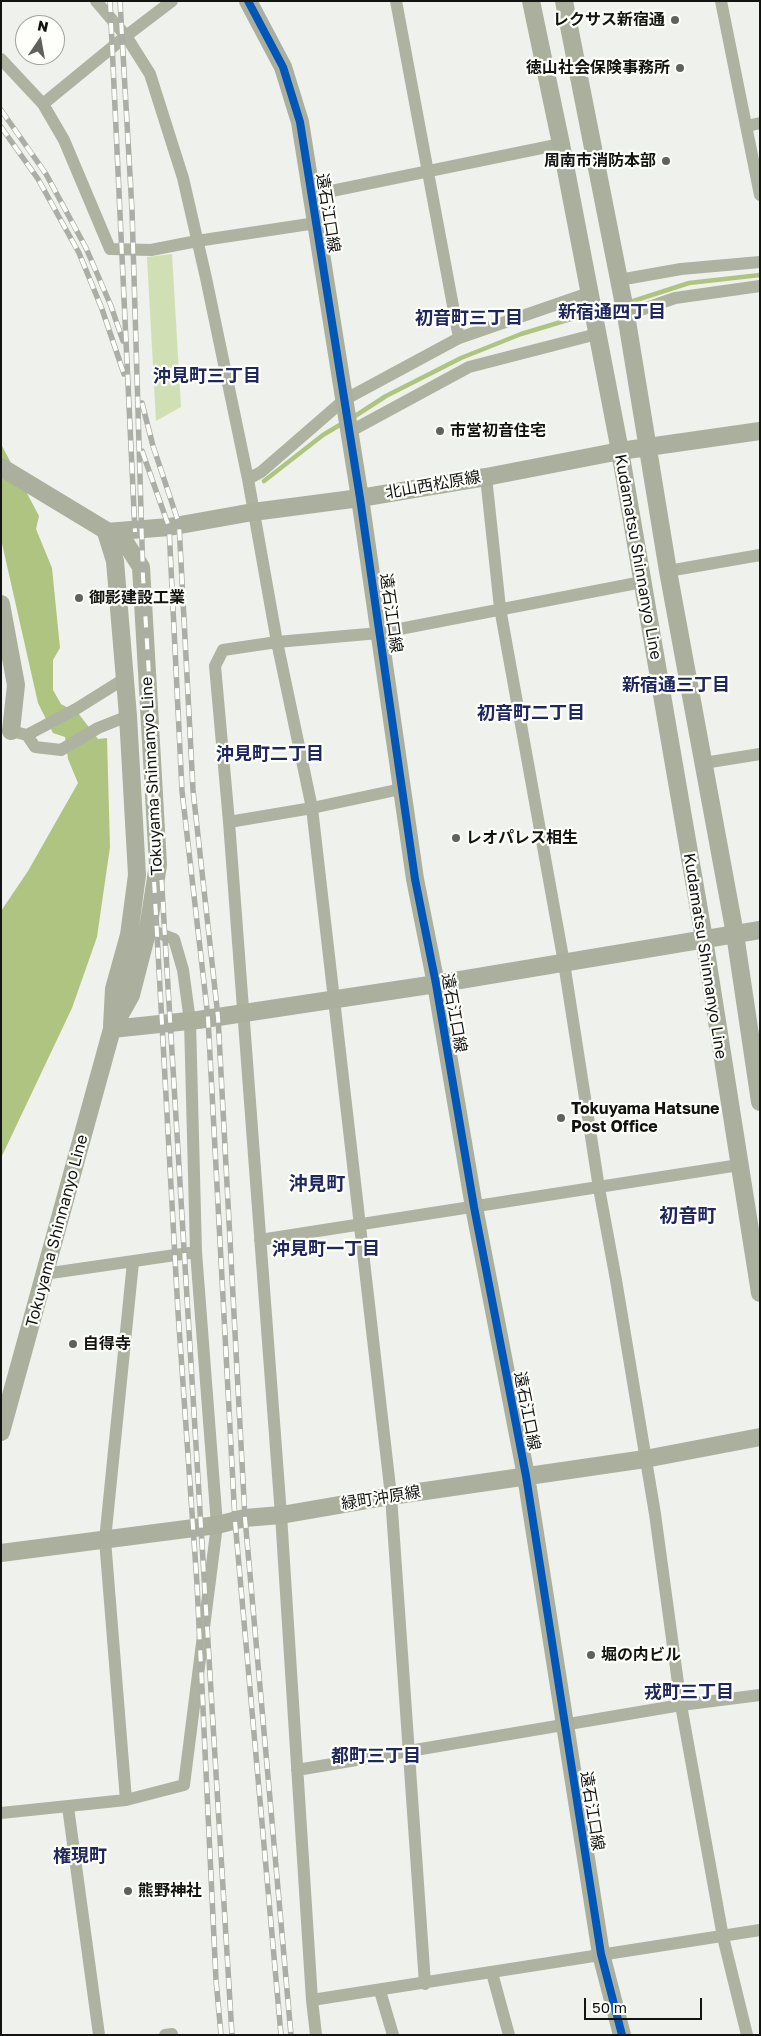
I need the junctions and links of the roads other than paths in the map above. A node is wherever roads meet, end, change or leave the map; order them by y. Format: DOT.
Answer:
graph roads {
  1 [pos="96,1"];
  2 [pos="172,1"];
  3 [pos="248,1"];
  4 [pos="396,1"];
  5 [pos="531,1"];
  6 [pos="564,1"];
  7 [pos="721,1"];
  8 [pos="126,36"];
  9 [pos="1,59"];
  10 [pos="43,104"];
  11 [pos="753,125"];
  12 [pos="561,144"];
  13 [pos="427,173"];
  14 [pos="760,195"];
  15 [pos="312,196"];
  16 [pos="316,223"];
  17 [pos="197,241"];
  18 [pos="760,262"];
  19 [pos="760,286"];
  20 [pos="590,297"];
  21 [pos="623,300"];
  22 [pos="596,328"];
  23 [pos="460,338"];
  24 [pos="345,405"];
  25 [pos="760,431"];
  26 [pos="348,432"];
  27 [pos="649,447"];
  28 [pos="620,451"];
  29 [pos="1,467"];
  30 [pos="486,477"];
  31 [pos="248,479"];
  32 [pos="360,498"];
  33 [pos="253,512"];
  34 [pos="106,532"];
  35 [pos="760,555"];
  36 [pos="668,571"];
  37 [pos="642,582"];
  38 [pos="1,604"];
  39 [pos="500,608"];
  40 [pos="379,633"];
  41 [pos="277,642"];
  42 [pos="124,679"];
  43 [pos="128,716"];
  44 [pos="19,733"];
  45 [pos="760,754"];
  46 [pos="704,763"];
  47 [pos="401,789"];
  48 [pos="312,808"];
  49 [pos="229,822"];
  50 [pos="148,929"];
  51 [pos="760,930"];
  52 [pos="735,934"];
  53 [pos="704,939"];
  54 [pos="564,963"];
  55 [pos="436,984"];
  56 [pos="335,999"];
  57 [pos="242,1013"];
  58 [pos="190,1021"];
  59 [pos="112,1029"];
  60 [pos="760,1102"];
  61 [pos="739,1165"];
  62 [pos="599,1188"];
  63 [pos="474,1207"];
  64 [pos="359,1225"];
  65 [pos="260,1240"];
  66 [pos="196,1252"];
  67 [pos="133,1262"];
  68 [pos="44,1274"];
  69 [pos="760,1293"];
  70 [pos="1,1432"];
  71 [pos="760,1437"];
  72 [pos="645,1459"];
  73 [pos="526,1476"];
  74 [pos="391,1496"];
  75 [pos="280,1515"];
  76 [pos="217,1525"];
  77 [pos="105,1540"];
  78 [pos="1,1553"];
  79 [pos="760,1695"];
  80 [pos="681,1705"];
  81 [pos="564,1726"];
  82 [pos="410,1752"];
  83 [pos="297,1770"];
  84 [pos="126,1800"];
  85 [pos="68,1807"];
  86 [pos="1,1813"];
  87 [pos="760,1930"];
  88 [pos="723,1936"];
  89 [pos="601,1954"];
  90 [pos="492,1973"];
  91 [pos="425,1984"];
  92 [pos="380,1991"];
  93 [pos="312,2000"];
  94 [pos="99,2035"];
  95 [pos="316,2035"];
  96 [pos="394,2035"];
  97 [pos="509,2035"];
  98 [pos="622,2035"];
  99 [pos="747,2035"];
  1 -- 8 [label="street"];
  2 -- 8 [label="street"];
  3 -- 15 [label="street, 遠石江口線"];
  4 -- 13 [label="street"];
  5 -- 12 [label="street, Kudamatsu Shinnanyo Line"];
  6 -- 21 [label="street, Kudamatsu Shinnanyo Line"];
  7 -- 11 [label="street"];
  8 -- 10 [label="street"];
  8 -- 17 [label="street"];
  9 -- 10 [label="street"];
  10 -- 17 [label="street"];
  11 -- 14 [label="street"];
  12 -- 13 [label="street"];
  12 -- 20 [label="street, Kudamatsu Shinnanyo Line"];
  13 -- 15 [label="street"];
  13 -- 23 [label="street"];
  15 -- 16 [label="street, 遠石江口線"];
  16 -- 17 [label="street"];
  16 -- 24 [label="street, 遠石江口線"];
  17 -- 31 [label="street"];
  18 -- 21 [label="street"];
  19 -- 21 [label="street"];
  20 -- 22 [label="street, Kudamatsu Shinnanyo Line"];
  20 -- 23 [label="street"];
  21 -- 27 [label="street, Kudamatsu Shinnanyo Line"];
  22 -- 26 [label="street"];
  22 -- 28 [label="street, Kudamatsu Shinnanyo Line"];
  23 -- 24 [label="street"];
  24 -- 26 [label="street, 遠石江口線"];
  24 -- 31 [label="street"];
  25 -- 27 [label="street, 北山西松原線"];
  26 -- 32 [label="street, 遠石江口線"];
  27 -- 28 [label="street, 北山西松原線"];
  27 -- 36 [label="street, Kudamatsu Shinnanyo Line"];
  28 -- 30 [label="street, 北山西松原線"];
  28 -- 37 [label="street, Kudamatsu Shinnanyo Line"];
  29 -- 34 [label="street, Tokuyama Shinnanyo Line"];
  30 -- 32 [label="street, 北山西松原線"];
  30 -- 39 [label="street"];
  31 -- 33 [label="street"];
  32 -- 33 [label="street, 北山西松原線"];
  32 -- 40 [label="street, 遠石江口線"];
  33 -- 34 [label="street, 北山西松原線"];
  33 -- 41 [label="street"];
  34 -- 42 [label="street, Tokuyama Shinnanyo Line"];
  34 -- 50 [label="street, Tokuyama Shinnanyo Line"];
  35 -- 36 [label="street"];
  36 -- 46 [label="street, Kudamatsu Shinnanyo Line"];
  37 -- 39 [label="street"];
  37 -- 53 [label="street, Kudamatsu Shinnanyo Line"];
  38 -- 44 [label="street"];
  39 -- 40 [label="street"];
  39 -- 54 [label="street"];
  40 -- 41 [label="street"];
  40 -- 47 [label="street, 遠石江口線"];
  41 -- 48 [label="street"];
  41 -- 49 [label="street"];
  42 -- 43 [label="street, Tokuyama Shinnanyo Line"];
  42 -- 44 [label="street"];
  43 -- 44 [label="street"];
  43 -- 59 [label="street, Tokuyama Shinnanyo Line"];
  45 -- 46 [label="street"];
  46 -- 52 [label="street, Kudamatsu Shinnanyo Line"];
  47 -- 48 [label="street"];
  47 -- 55 [label="street, 遠石江口線"];
  48 -- 49 [label="street"];
  48 -- 56 [label="street"];
  49 -- 57 [label="street"];
  50 -- 58 [label="street"];
  50 -- 59 [label="street, Tokuyama Shinnanyo Line"];
  51 -- 52 [label="street"];
  52 -- 53 [label="street"];
  52 -- 60 [label="street, Kudamatsu Shinnanyo Line"];
  53 -- 54 [label="street"];
  53 -- 61 [label="street, Kudamatsu Shinnanyo Line"];
  54 -- 55 [label="street"];
  54 -- 62 [label="street"];
  55 -- 56 [label="street"];
  55 -- 63 [label="street, 遠石江口線"];
  56 -- 57 [label="street"];
  56 -- 64 [label="street"];
  57 -- 58 [label="street"];
  57 -- 65 [label="street"];
  58 -- 59 [label="street"];
  58 -- 66 [label="street"];
  59 -- 68 [label="street, Tokuyama Shinnanyo Line"];
  61 -- 62 [label="street"];
  61 -- 69 [label="street, Kudamatsu Shinnanyo Line"];
  62 -- 63 [label="street"];
  62 -- 72 [label="street"];
  63 -- 64 [label="street"];
  63 -- 73 [label="street, 遠石江口線"];
  64 -- 65 [label="street"];
  64 -- 74 [label="street"];
  65 -- 75 [label="street"];
  66 -- 67 [label="street"];
  66 -- 76 [label="street"];
  67 -- 68 [label="street"];
  67 -- 77 [label="street"];
  68 -- 70 [label="street, Tokuyama Shinnanyo Line"];
  71 -- 72 [label="street, 緑町沖原線"];
  72 -- 73 [label="street, 緑町沖原線"];
  72 -- 80 [label="street"];
  73 -- 74 [label="street, 緑町沖原線"];
  73 -- 81 [label="street, 遠石江口線"];
  74 -- 75 [label="street, 緑町沖原線"];
  74 -- 82 [label="street"];
  75 -- 76 [label="street, 緑町沖原線"];
  75 -- 83 [label="street"];
  76 -- 77 [label="street, 緑町沖原線"];
  76 -- 84 [label="street"];
  77 -- 78 [label="street, 緑町沖原線"];
  77 -- 84 [label="street"];
  79 -- 80 [label="street"];
  80 -- 81 [label="street"];
  80 -- 88 [label="street"];
  81 -- 82 [label="street"];
  81 -- 89 [label="street, 遠石江口線"];
  82 -- 83 [label="street"];
  82 -- 91 [label="street"];
  83 -- 93 [label="street"];
  84 -- 85 [label="street"];
  85 -- 86 [label="street"];
  85 -- 94 [label="street"];
  87 -- 88 [label="street"];
  88 -- 89 [label="street"];
  88 -- 99 [label="street"];
  89 -- 90 [label="street"];
  89 -- 98 [label="street, 遠石江口線"];
  90 -- 91 [label="street"];
  90 -- 97 [label="street"];
  91 -- 92 [label="street"];
  92 -- 93 [label="street"];
  92 -- 96 [label="street"];
  93 -- 95 [label="street"];
}
